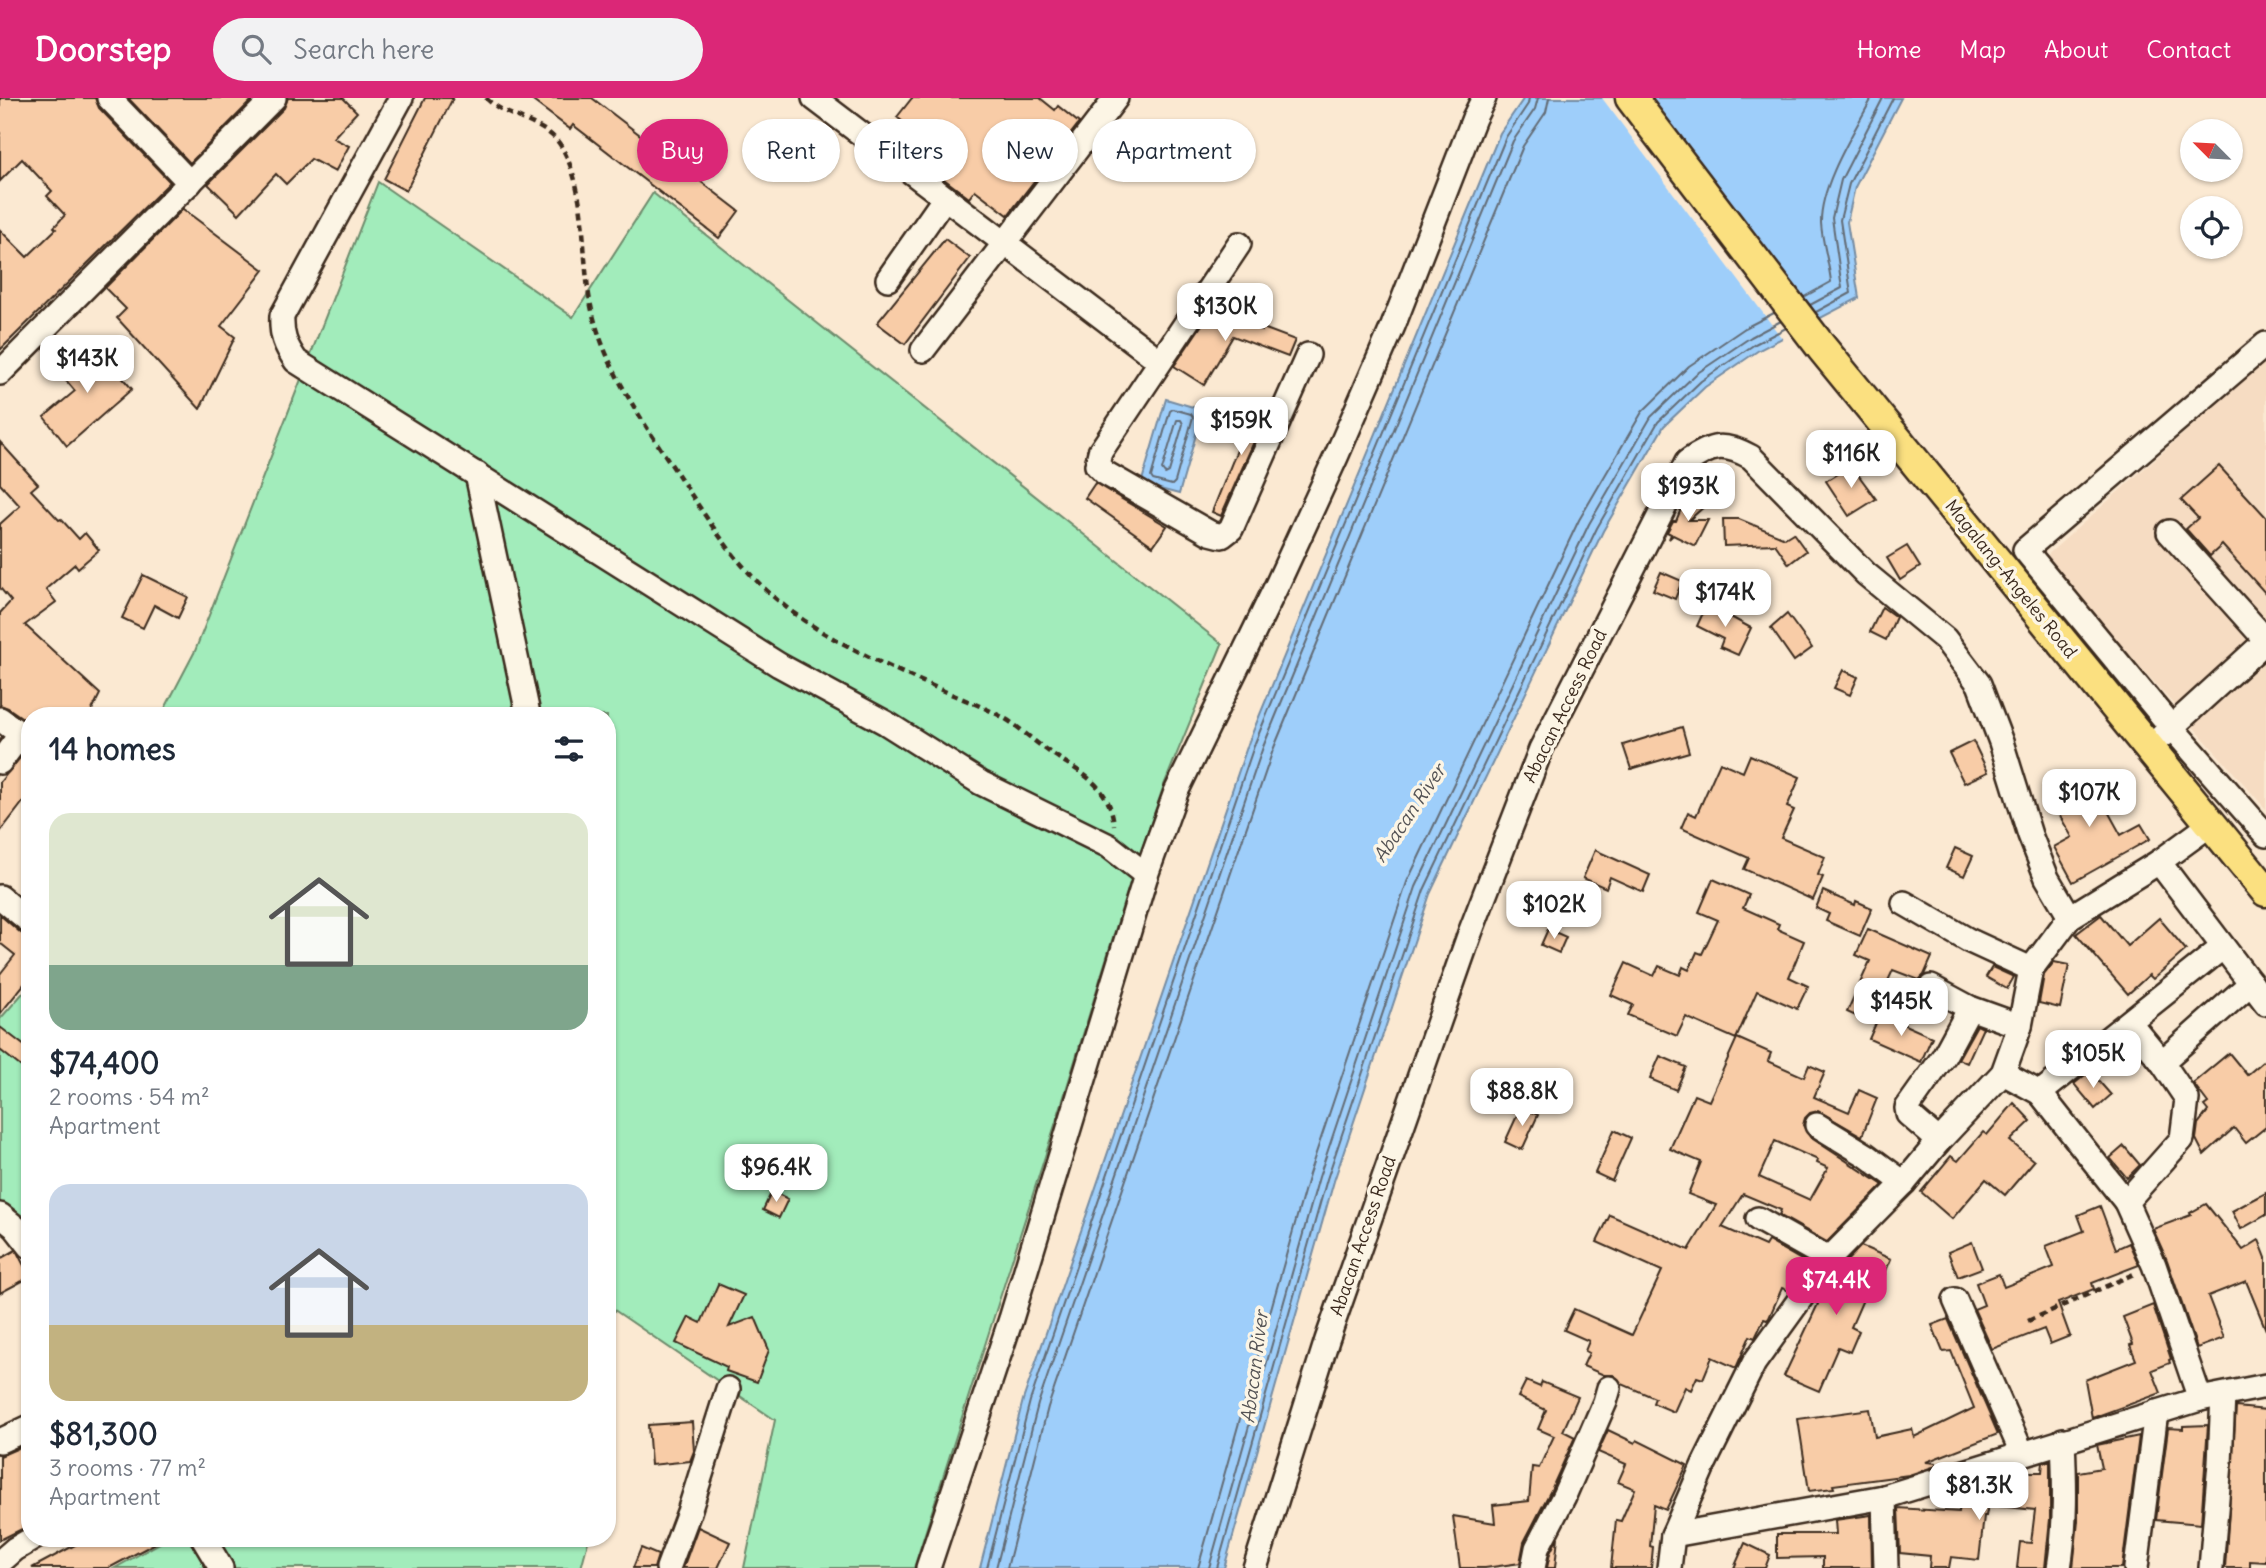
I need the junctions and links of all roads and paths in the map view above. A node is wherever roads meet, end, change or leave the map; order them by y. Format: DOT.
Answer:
graph roads {
  1 [pos="109,98"];
  2 [pos="274,98"];
  3 [pos="401,98"];
  4 [pos="486,98"];
  5 [pos="814,98"];
  6 [pos="1116,98"];
  7 [pos="1484,98"];
  8 [pos="1631,98"];
  9 [pos="190,183"];
  10 [pos="944,199"];
  11 [pos="1240,244"];
  12 [pos="1005,245"];
  13 [pos="887,279"];
  14 [pos="2266,344"];
  15 [pos="923,351"];
  16 [pos="1308,355"];
  17 [pos="1160,361"];
  18 [pos="0,373"];
  19 [pos="477,474"];
  20 [pos="2169,532"];
  21 [pos="2266,640"];
  22 [pos="527,707"];
  23 [pos="0,719"];
  24 [pos="2172,728"];
  25 [pos="21,734"];
  26 [pos="21,741"];
  27 [pos="2148,747"];
  28 [pos="0,762"];
  29 [pos="2211,824"];
  30 [pos="2266,835"];
  31 [pos="1109,846"];
  32 [pos="2159,862"];
  33 [pos="1146,875"];
  34 [pos="2266,891"];
  35 [pos="0,898"];
  36 [pos="1904,903"];
  37 [pos="21,915"];
  38 [pos="2070,917"];
  39 [pos="2223,947"];
  40 [pos="2031,969"];
  41 [pos="2251,983"];
  42 [pos="1931,987"];
  43 [pos="2266,1003"];
  44 [pos="1970,1008"];
  45 [pos="2130,1023"];
  46 [pos="2020,1026"];
  47 [pos="2162,1062"];
  48 [pos="2003,1073"];
  49 [pos="2040,1093"];
  50 [pos="1817,1125"];
  51 [pos="1939,1141"];
  52 [pos="1903,1183"];
  53 [pos="2126,1202"];
  54 [pos="0,1215"];
  55 [pos="1758,1219"];
  56 [pos="21,1235"];
  57 [pos="1829,1259"];
  58 [pos="2154,1265"];
  59 [pos="1955,1300"];
  60 [pos="2028,1321"];
  61 [pos="2266,1386"];
  62 [pos="1609,1388"];
  63 [pos="728,1389"];
  64 [pos="2211,1397"];
  65 [pos="2156,1412"];
  66 [pos="21,1431"];
  67 [pos="2063,1440"];
  68 [pos="0,1441"];
  69 [pos="2022,1453"];
  70 [pos="1884,1497"];
  71 [pos="1673,1535"];
  72 [pos="21,1546"];
  73 [pos="208,1547"];
  74 [pos="0,1562"];
  75 [pos="221,1568"];
  76 [pos="668,1568"];
  77 [pos="928,1568"];
  78 [pos="1255,1568"];
  79 [pos="1533,1568"];
  80 [pos="1669,1568"];
  81 [pos="1886,1568"];
  82 [pos="2059,1568"];
  83 [pos="2136,1568"];
  84 [pos="2211,1568"];
  1 -- 9 [label="street"];
  2 -- 9 [label="street"];
  3 -- 19 [label="street"];
  4 -- 31 [label="path"];
  5 -- 10 [label="street"];
  6 -- 12 [label="street"];
  7 -- 33 [label="street"];
  8 -- 27 [label="main road, Magalang-Angeles Road"];
  9 -- 18 [label="street"];
  10 -- 12 [label="street"];
  10 -- 13 [label="street"];
  11 -- 17 [label="street"];
  12 -- 15 [label="street"];
  12 -- 17 [label="street"];
  14 -- 24 [label="street"];
  16 -- 17 [label="street"];
  19 -- 22 [label="street"];
  19 -- 31 [label="street"];
  20 -- 21 [label="street"];
  21 -- 24 [label="street"];
  23 -- 25 [label="street"];
  24 -- 27 [label="street"];
  24 -- 30 [label="street"];
  26 -- 28 [label="street"];
  27 -- 29 [label="main road, Magalang-Angeles Road"];
  29 -- 32 [label="street"];
  29 -- 34 [label="main road, Magalang-Angeles Road"];
  31 -- 33 [label="street"];
  32 -- 38 [label="street"];
  32 -- 39 [label="street"];
  33 -- 77 [label="street"];
  35 -- 37 [label="street"];
  36 -- 40 [label="street"];
  38 -- 40 [label="street"];
  38 -- 78 [label="street, Abacan Access Road"];
  39 -- 41 [label="street"];
  39 -- 45 [label="street"];
  40 -- 46 [label="street"];
  41 -- 43 [label="street"];
  41 -- 47 [label="street"];
  42 -- 44 [label="street"];
  44 -- 46 [label="street"];
  44 -- 51 [label="street"];
  45 -- 47 [label="street"];
  45 -- 49 [label="street"];
  46 -- 48 [label="street"];
  47 -- 53 [label="street"];
  48 -- 49 [label="street"];
  48 -- 51 [label="street"];
  49 -- 53 [label="street"];
  50 -- 52 [label="street"];
  51 -- 52 [label="street"];
  52 -- 57 [label="street"];
  53 -- 58 [label="street"];
  54 -- 56 [label="street"];
  55 -- 57 [label="street"];
  57 -- 71 [label="street"];
  58 -- 60 [label="path"];
  58 -- 64 [label="street"];
  59 -- 69 [label="street"];
  61 -- 64 [label="street"];
  62 -- 79 [label="street"];
  63 -- 76 [label="street"];
  64 -- 65 [label="street"];
  64 -- 84 [label="street"];
  65 -- 67 [label="street"];
  65 -- 83 [label="street"];
  66 -- 68 [label="street"];
  67 -- 69 [label="street"];
  67 -- 82 [label="street"];
  69 -- 70 [label="street"];
  70 -- 71 [label="street"];
  70 -- 81 [label="street"];
  71 -- 80 [label="street"];
  72 -- 74 [label="street"];
  73 -- 75 [label="street"];
}
